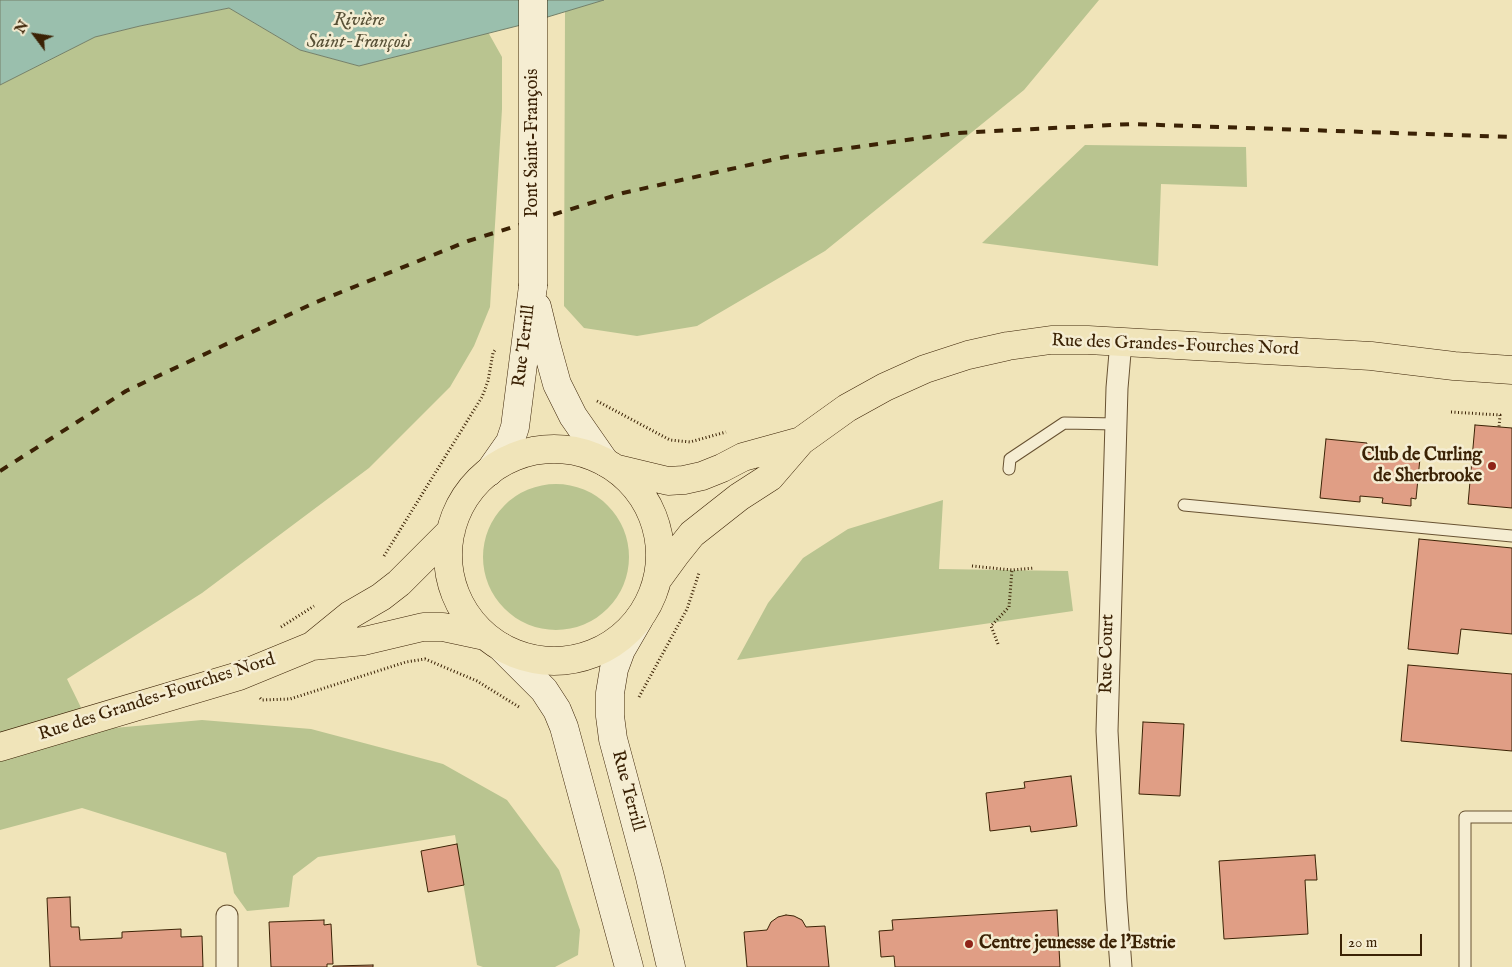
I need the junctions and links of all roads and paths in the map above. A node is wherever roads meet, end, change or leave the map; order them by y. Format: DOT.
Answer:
graph roads {
  1 [pos="533,0"];
  2 [pos="532,286"];
  3 [pos="1121,341"];
  4 [pos="1512,370"];
  5 [pos="488,380"];
  6 [pos="594,399"];
  7 [pos="1451,412"];
  8 [pos="1116,424"];
  9 [pos="1499,427"];
  10 [pos="690,442"];
  11 [pos="801,442"];
  12 [pos="610,465"];
  13 [pos="1010,469"];
  14 [pos="489,472"];
  15 [pos="1184,505"];
  16 [pos="451,531"];
  17 [pos="1512,536"];
  18 [pos="383,557"];
  19 [pos="972,566"];
  20 [pos="1034,568"];
  21 [pos="1012,570"];
  22 [pos="699,572"];
  23 [pos="657,580"];
  24 [pos="639,619"];
  25 [pos="493,642"];
  26 [pos="998,644"];
  27 [pos="312,646"];
  28 [pos="239,676"];
  29 [pos="635,704"];
  30 [pos="522,708"];
  31 [pos="0,747"];
  32 [pos="1512,817"];
  33 [pos="227,916"];
  34 [pos="227,967"];
  35 [pos="629,967"];
  36 [pos="671,967"];
  37 [pos="1121,967"];
  38 [pos="1465,967"];
  1 -- 2 [label="street, Pont Saint-François, bridge"];
  2 -- 12 [label="street, Rue Terrill"];
  2 -- 14 [label="street, Rue Terrill"];
  3 -- 4 [label="main road, Rue des Grandes-Fourches Nord"];
  3 -- 8 [label="street, Rue Court"];
  3 -- 11 [label="main road, Rue des Grandes-Fourches Nord"];
  5 -- 18 [label="path"];
  6 -- 10 [label="path"];
  7 -- 9 [label="path"];
  8 -- 13 [label="lane"];
  8 -- 37 [label="street, Rue Court"];
  11 -- 12 [label="main road, Rue des Grandes-Fourches Nord"];
  11 -- 23 [label="main road, Rue des Grandes-Fourches Nord"];
  12 -- 14 [label="main road, Rue des Grandes-Fourches Nord"];
  12 -- 23 [label="main road"];
  14 -- 16 [label="main road, Rue des Grandes-Fourches Nord"];
  15 -- 17 [label="lane"];
  16 -- 25 [label="main road"];
  16 -- 27 [label="main road, Rue des Grandes-Fourches Nord"];
  19 -- 21 [label="path"];
  20 -- 21 [label="path"];
  21 -- 26 [label="path"];
  22 -- 29 [label="path"];
  23 -- 24 [label="main road, Rue des Grandes-Fourches Nord"];
  24 -- 25 [label="main road, Rue des Grandes-Fourches Nord"];
  24 -- 36 [label="street, Rue Terrill"];
  25 -- 27 [label="main road, Rue des Grandes-Fourches Nord"];
  25 -- 35 [label="street"];
  27 -- 28 [label="main road, Rue des Grandes-Fourches Nord"];
  28 -- 30 [label="path"];
  28 -- 31 [label="main road, Rue des Grandes-Fourches Nord"];
  32 -- 38 [label="lane"];
  33 -- 34 [label="street"];
}
